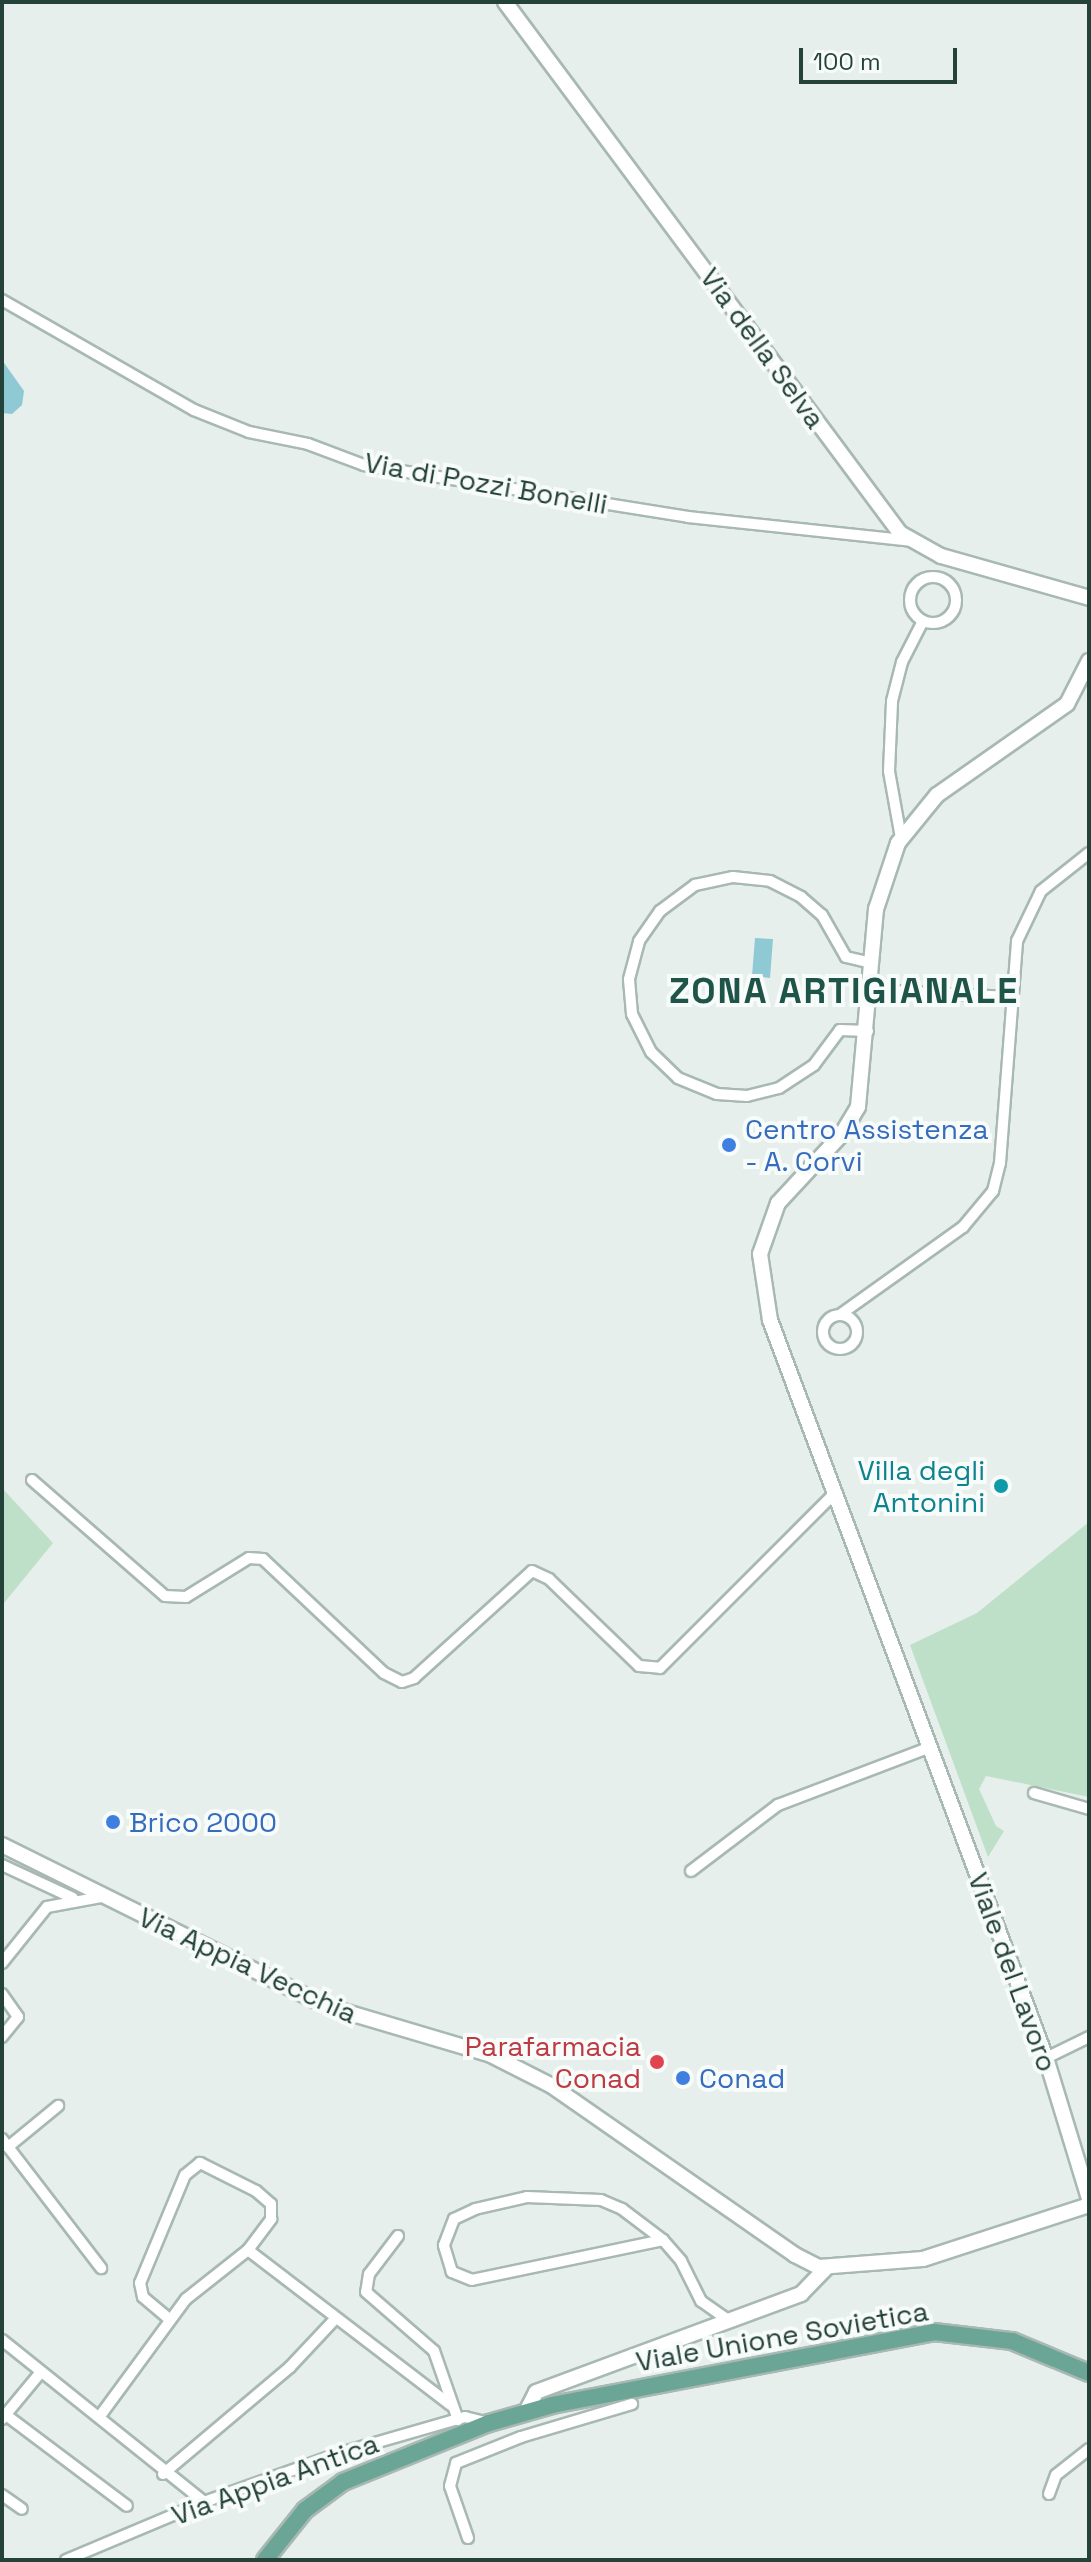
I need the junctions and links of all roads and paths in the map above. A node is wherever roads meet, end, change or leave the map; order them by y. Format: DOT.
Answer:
graph roads {
  1 [pos="505,2"];
  2 [pos="2,300"];
  3 [pos="911,541"];
  4 [pos="1089,598"];
  5 [pos="923,621"];
  6 [pos="1089,661"];
  7 [pos="901,838"];
  8 [pos="1089,853"];
  9 [pos="872,963"];
  10 [pos="870,990"];
  11 [pos="1010,997"];
  12 [pos="868,1031"];
  13 [pos="841,1314"];
  14 [pos="32,1480"];
  15 [pos="835,1493"];
  16 [pos="928,1748"];
  17 [pos="1034,1793"];
  18 [pos="1089,1809"];
  19 [pos="2,1845"];
  20 [pos="2,1865"];
  21 [pos="691,1871"];
  22 [pos="101,1897"];
  23 [pos="77,1899"];
  24 [pos="2,1963"];
  25 [pos="2,1994"];
  26 [pos="2,2037"];
  27 [pos="1089,2037"];
  28 [pos="1046,2058"];
  29 [pos="58,2106"];
  30 [pos="5,2143"];
  31 [pos="1089,2202"];
  32 [pos="398,2236"];
  33 [pos="663,2240"];
  34 [pos="248,2250"];
  35 [pos="101,2268"];
  36 [pos="826,2268"];
  37 [pos="336,2318"];
  38 [pos="169,2319"];
  39 [pos="730,2321"];
  40 [pos="2,2340"];
  41 [pos="41,2372"];
  42 [pos="1089,2373"];
  43 [pos="631,2400"];
  44 [pos="451,2405"];
  45 [pos="526,2412"];
  46 [pos="100,2416"];
  47 [pos="4,2417"];
  48 [pos="458,2420"];
  49 [pos="489,2423"];
  50 [pos="1089,2449"];
  51 [pos="163,2474"];
  52 [pos="1049,2494"];
  53 [pos="2,2495"];
  54 [pos="204,2502"];
  55 [pos="127,2506"];
  56 [pos="22,2509"];
  57 [pos="468,2538"];
  58 [pos="66,2560"];
  59 [pos="265,2560"];
  1 -- 3 [label="street, Via della Selva"];
  2 -- 3 [label="street, Via di Pozzi Bonelli"];
  3 -- 4 [label="street, Via della Selva"];
  5 -- 5 [label="street"];
  5 -- 7 [label="street"];
  6 -- 7 [label="street, Viale del Lavoro"];
  7 -- 9 [label="street, Viale del Lavoro"];
  8 -- 11 [label="street"];
  9 -- 10 [label="street, Viale del Lavoro"];
  9 -- 12 [label="street"];
  10 -- 11 [label="street"];
  10 -- 12 [label="street, Viale del Lavoro"];
  11 -- 13 [label="street"];
  12 -- 15 [label="street, Viale del Lavoro"];
  14 -- 15 [label="street"];
  15 -- 16 [label="street, Viale del Lavoro"];
  16 -- 21 [label="street"];
  16 -- 28 [label="street, Viale del Lavoro"];
  17 -- 18 [label="street"];
  19 -- 22 [label="street, Via Appia Vecchia"];
  20 -- 23 [label="street"];
  22 -- 23 [label="street"];
  22 -- 36 [label="street, Via Appia Vecchia"];
  23 -- 24 [label="street"];
  25 -- 26 [label="street"];
  27 -- 28 [label="street"];
  28 -- 31 [label="street, Viale del Lavoro"];
  29 -- 30 [label="street"];
  30 -- 35 [label="street"];
  31 -- 36 [label="street"];
  32 -- 44 [label="street"];
  33 -- 33 [label="street"];
  33 -- 39 [label="street"];
  34 -- 37 [label="street"];
  34 -- 38 [label="street"];
  34 -- 38 [label="street"];
  36 -- 39 [label="street"];
  37 -- 44 [label="street"];
  37 -- 51 [label="street"];
  38 -- 46 [label="street"];
  39 -- 45 [label="street"];
  40 -- 41 [label="street"];
  41 -- 46 [label="street"];
  41 -- 47 [label="street"];
  42 -- 43 [label="main road, Viale Unione Sovietica"];
  43 -- 45 [label="main road, Viale Unione Sovietica"];
  43 -- 57 [label="street"];
  44 -- 48 [label="street"];
  45 -- 49 [label="main road, Viale Unione Sovietica"];
  46 -- 51 [label="street"];
  47 -- 55 [label="street"];
  48 -- 49 [label="street, Via Appia Antica"];
  48 -- 54 [label="street, Via Appia Antica"];
  49 -- 59 [label="main road, Viale Unione Sovietica"];
  50 -- 52 [label="street"];
  51 -- 54 [label="street"];
  53 -- 56 [label="street"];
  54 -- 58 [label="street, Via Appia Antica"];
}
